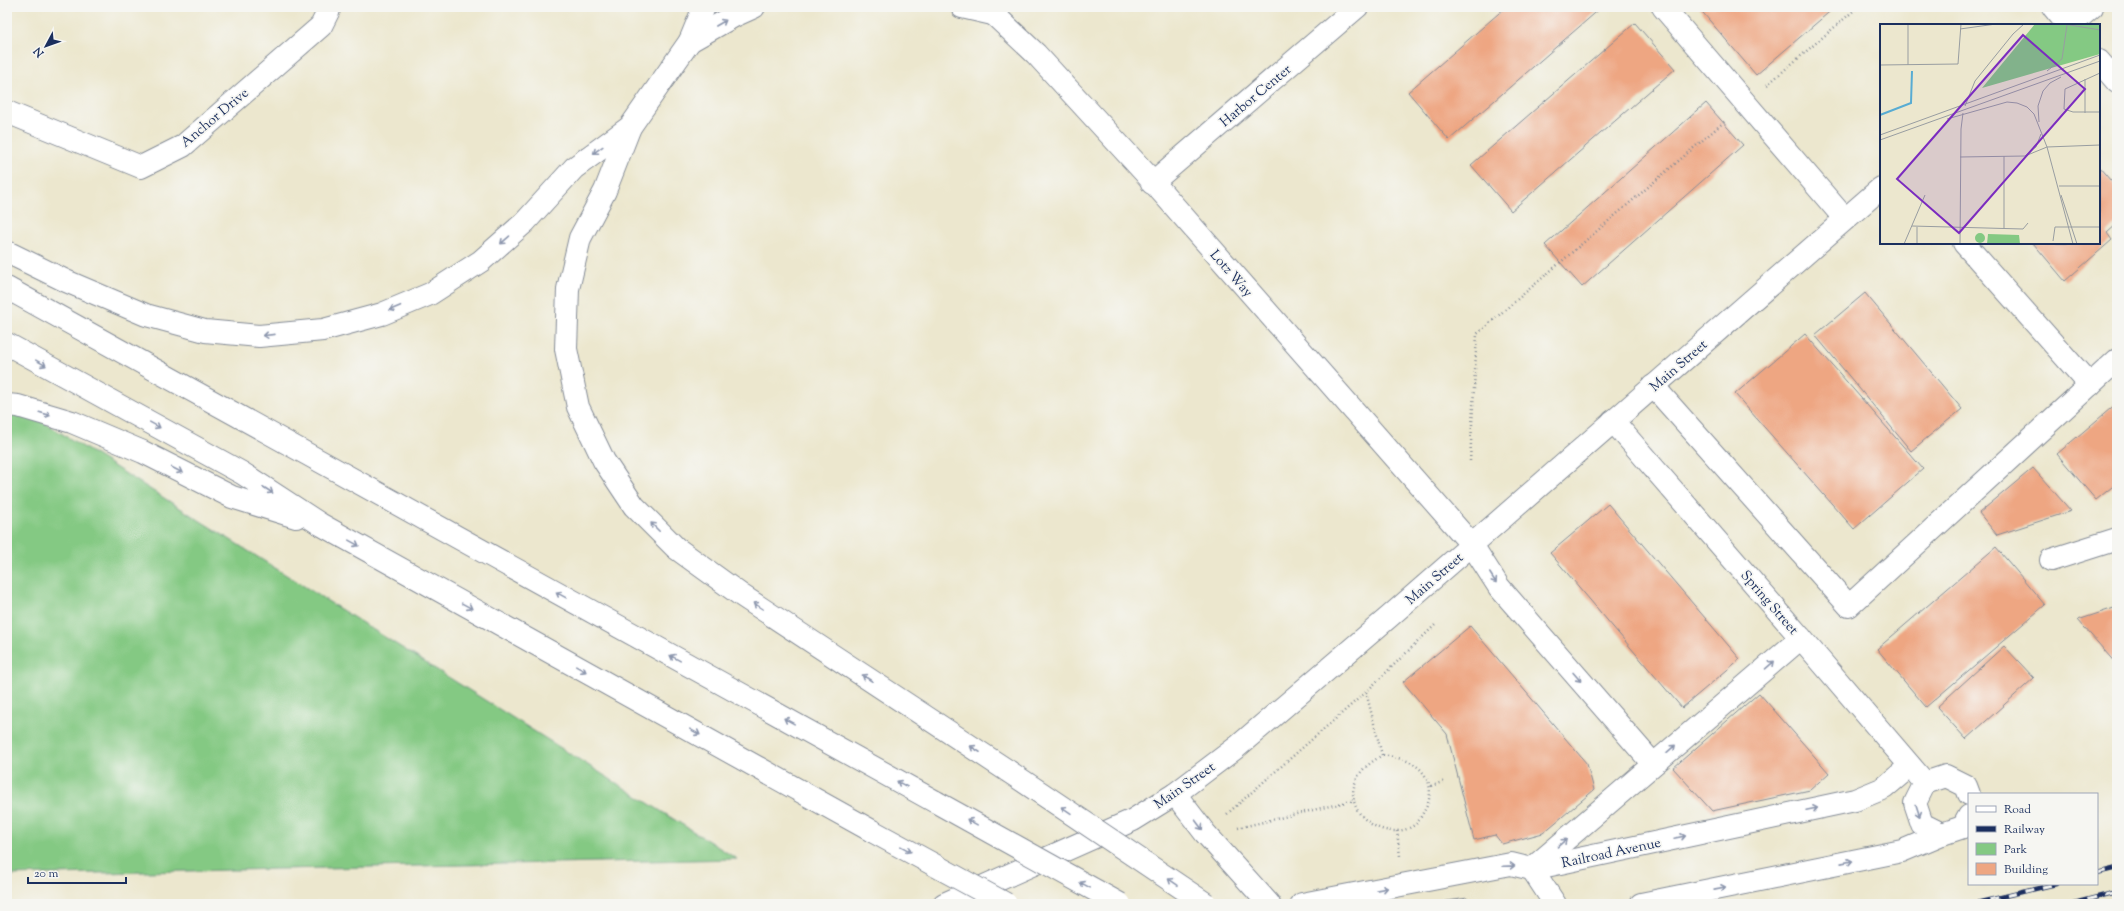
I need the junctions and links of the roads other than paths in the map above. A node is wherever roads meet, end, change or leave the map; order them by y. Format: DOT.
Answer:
graph roads {
  1 [pos="328,7"];
  2 [pos="704,7"];
  3 [pos="754,7"];
  4 [pos="962,7"];
  5 [pos="1357,7"];
  6 [pos="1663,7"];
  7 [pos="2053,7"];
  8 [pos="2092,7"];
  9 [pos="992,11"];
  10 [pos="2067,24"];
  11 [pos="2073,24"];
  12 [pos="690,40"];
  13 [pos="2100,62"];
  14 [pos="2117,82"];
  15 [pos="7,112"];
  16 [pos="630,127"];
  17 [pos="1152,183"];
  18 [pos="1880,189"];
  19 [pos="1845,219"];
  20 [pos="1965,244"];
  21 [pos="7,252"];
  22 [pos="7,288"];
  23 [pos="7,344"];
  24 [pos="2117,360"];
  25 [pos="2090,385"];
  26 [pos="1653,386"];
  27 [pos="7,405"];
  28 [pos="1613,422"];
  29 [pos="320,524"];
  30 [pos="2117,539"];
  31 [pos="1472,545"];
  32 [pos="2051,560"];
  33 [pos="1801,638"];
  34 [pos="1653,764"];
  35 [pos="1910,766"];
  36 [pos="1925,783"];
  37 [pos="1969,793"];
  38 [pos="1176,794"];
  39 [pos="1968,818"];
  40 [pos="1942,834"];
  41 [pos="1532,868"];
  42 [pos="944,904"];
  43 [pos="1006,904"];
  44 [pos="1120,904"];
  45 [pos="1206,904"];
  46 [pos="1269,904"];
  47 [pos="1302,904"];
  48 [pos="1556,904"];
  49 [pos="1640,904"];
  1 -- 15 [label="main road, Anchor Drive"];
  2 -- 12 [label="main road"];
  12 -- 3 [label="main road, one-way"];
  4 -- 9 [label="main road"];
  5 -- 17 [label="main road, Harbor Center"];
  6 -- 19 [label="main road"];
  7 -- 10 [label="main road"];
  8 -- 11 [label="main road"];
  9 -- 17 [label="main road, Lotz Way"];
  12 -- 16 [label="main road"];
  13 -- 14 [label="main road"];
  16 -- 21 [label="main road, one-way"];
  45 -- 16 [label="main road, one-way, bridge"];
  17 -- 31 [label="main road, Lotz Way"];
  18 -- 19 [label="main road, Main Street"];
  19 -- 26 [label="main road, Main Street"];
  20 -- 25 [label="main road"];
  44 -- 22 [label="main road, one-way, bridge"];
  23 -- 29 [label="main road, one-way"];
  24 -- 25 [label="main road"];
  25 -- 26 [label="main road"];
  26 -- 28 [label="main road, Main Street"];
  27 -- 29 [label="main road, one-way"];
  28 -- 31 [label="main road, Main Street"];
  28 -- 33 [label="main road, Spring Street"];
  29 -- 43 [label="main road, one-way, bridge"];
  30 -- 32 [label="main road"];
  31 -- 34 [label="main road, Lotz Way, one-way"];
  31 -- 38 [label="main road, Main Street"];
  34 -- 33 [label="main road, one-way"];
  33 -- 35 [label="main road, Spring Street"];
  41 -- 34 [label="main road, one-way"];
  35 -- 36 [label="main road, Spring Street"];
  41 -- 35 [label="main road, Railroad Avenue, one-way"];
  36 -- 37 [label="main road"];
  36 -- 40 [label="main road, one-way"];
  38 -- 42 [label="main road, Main Street"];
  38 -- 46 [label="main road, one-way"];
  39 -- 40 [label="main road"];
  49 -- 40 [label="main road, one-way"];
  47 -- 41 [label="main road, Railroad Avenue, one-way"];
  41 -- 48 [label="main road"];
}
